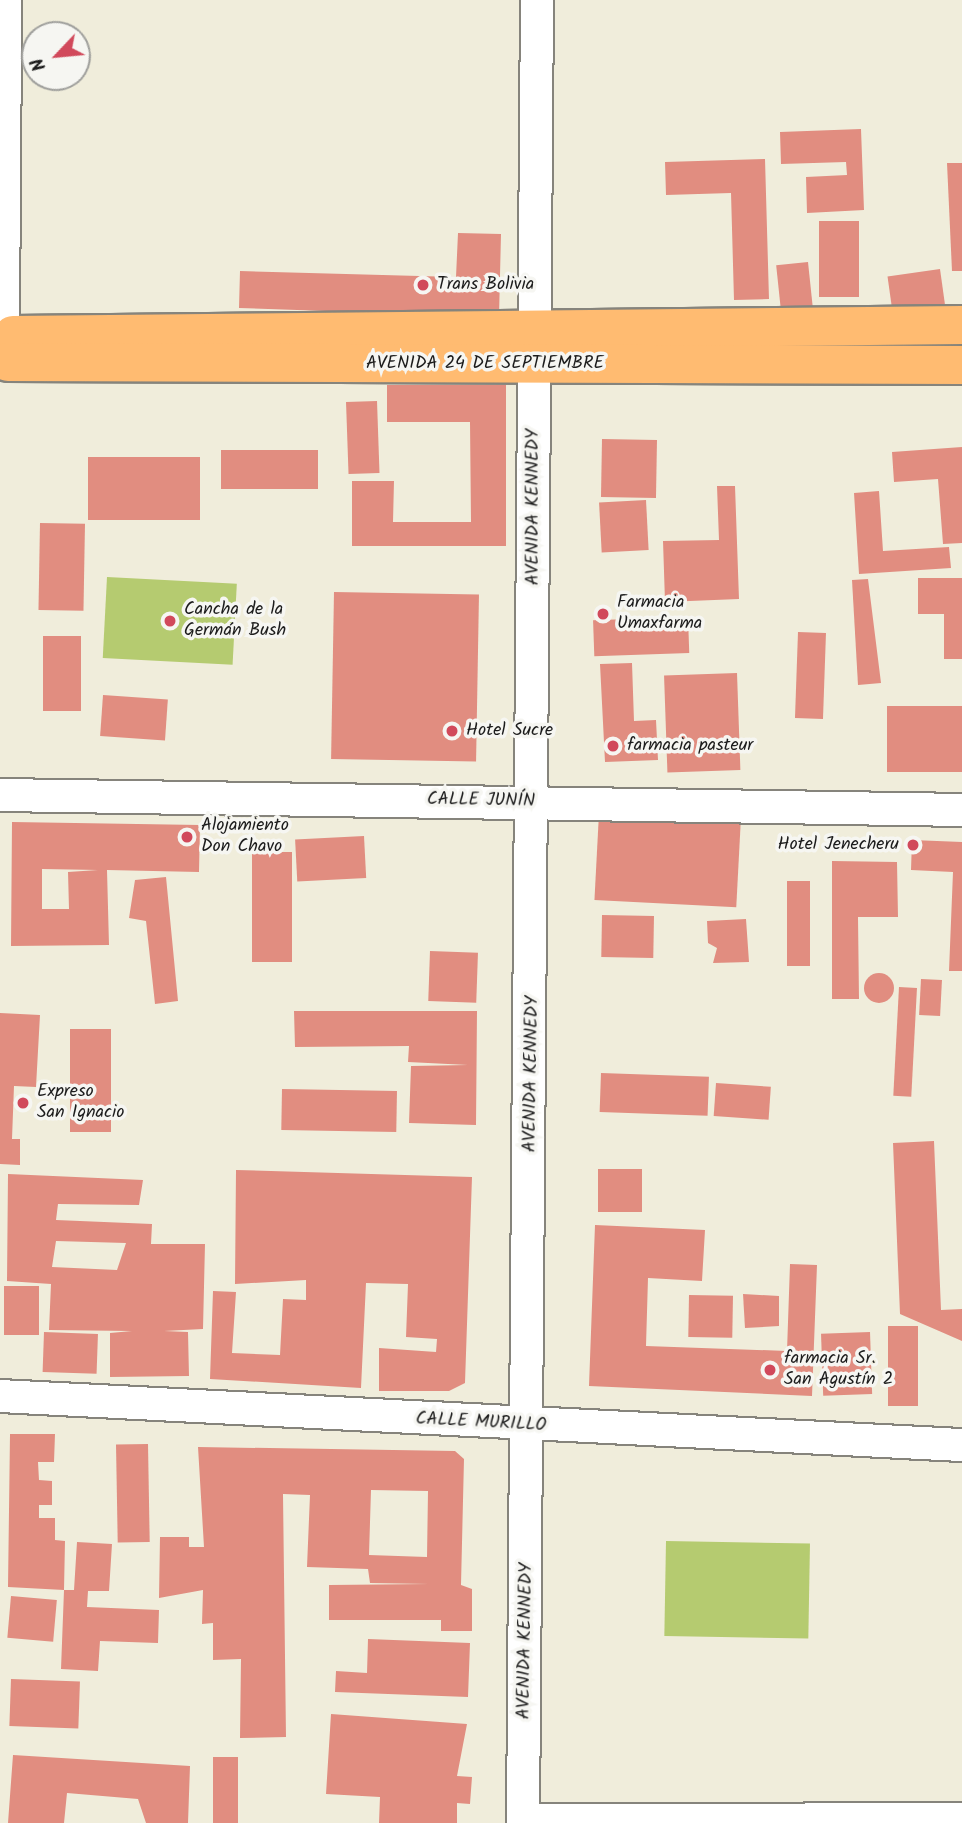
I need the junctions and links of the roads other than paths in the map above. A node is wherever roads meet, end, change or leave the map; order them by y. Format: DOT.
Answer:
graph roads {
  1 [pos="5,0"];
  2 [pos="537,0"];
  3 [pos="962,325"];
  4 [pos="536,326"];
  5 [pos="5,342"];
  6 [pos="534,363"];
  7 [pos="962,365"];
  8 [pos="0,795"];
  9 [pos="534,801"];
  10 [pos="962,810"];
  11 [pos="0,1396"];
  12 [pos="529,1426"];
  13 [pos="962,1444"];
  14 [pos="962,1819"];
  15 [pos="523,1821"];
  1 -- 5 [label="street"];
  2 -- 4 [label="street, AVENIDA KENNEDY"];
  3 -- 4 [label="main road, AVENIDA 24 DE SEPTIEMBRE"];
  4 -- 5 [label="main road, AVENIDA 24 DE SEPTIEMBRE"];
  4 -- 6 [label="street, AVENIDA KENNEDY"];
  5 -- 6 [label="main road, AVENIDA 24 DE SEPTIEMBRE"];
  6 -- 7 [label="main road, AVENIDA 24 DE SEPTIEMBRE"];
  6 -- 9 [label="street, AVENIDA KENNEDY"];
  8 -- 9 [label="street, CALLE JUNÍN"];
  9 -- 10 [label="street, CALLE JUNÍN"];
  9 -- 12 [label="street, AVENIDA KENNEDY"];
  11 -- 12 [label="street, CALLE MURILLO"];
  12 -- 13 [label="street, CALLE MURILLO"];
  12 -- 15 [label="street, AVENIDA KENNEDY"];
  14 -- 15 [label="street"];
}
